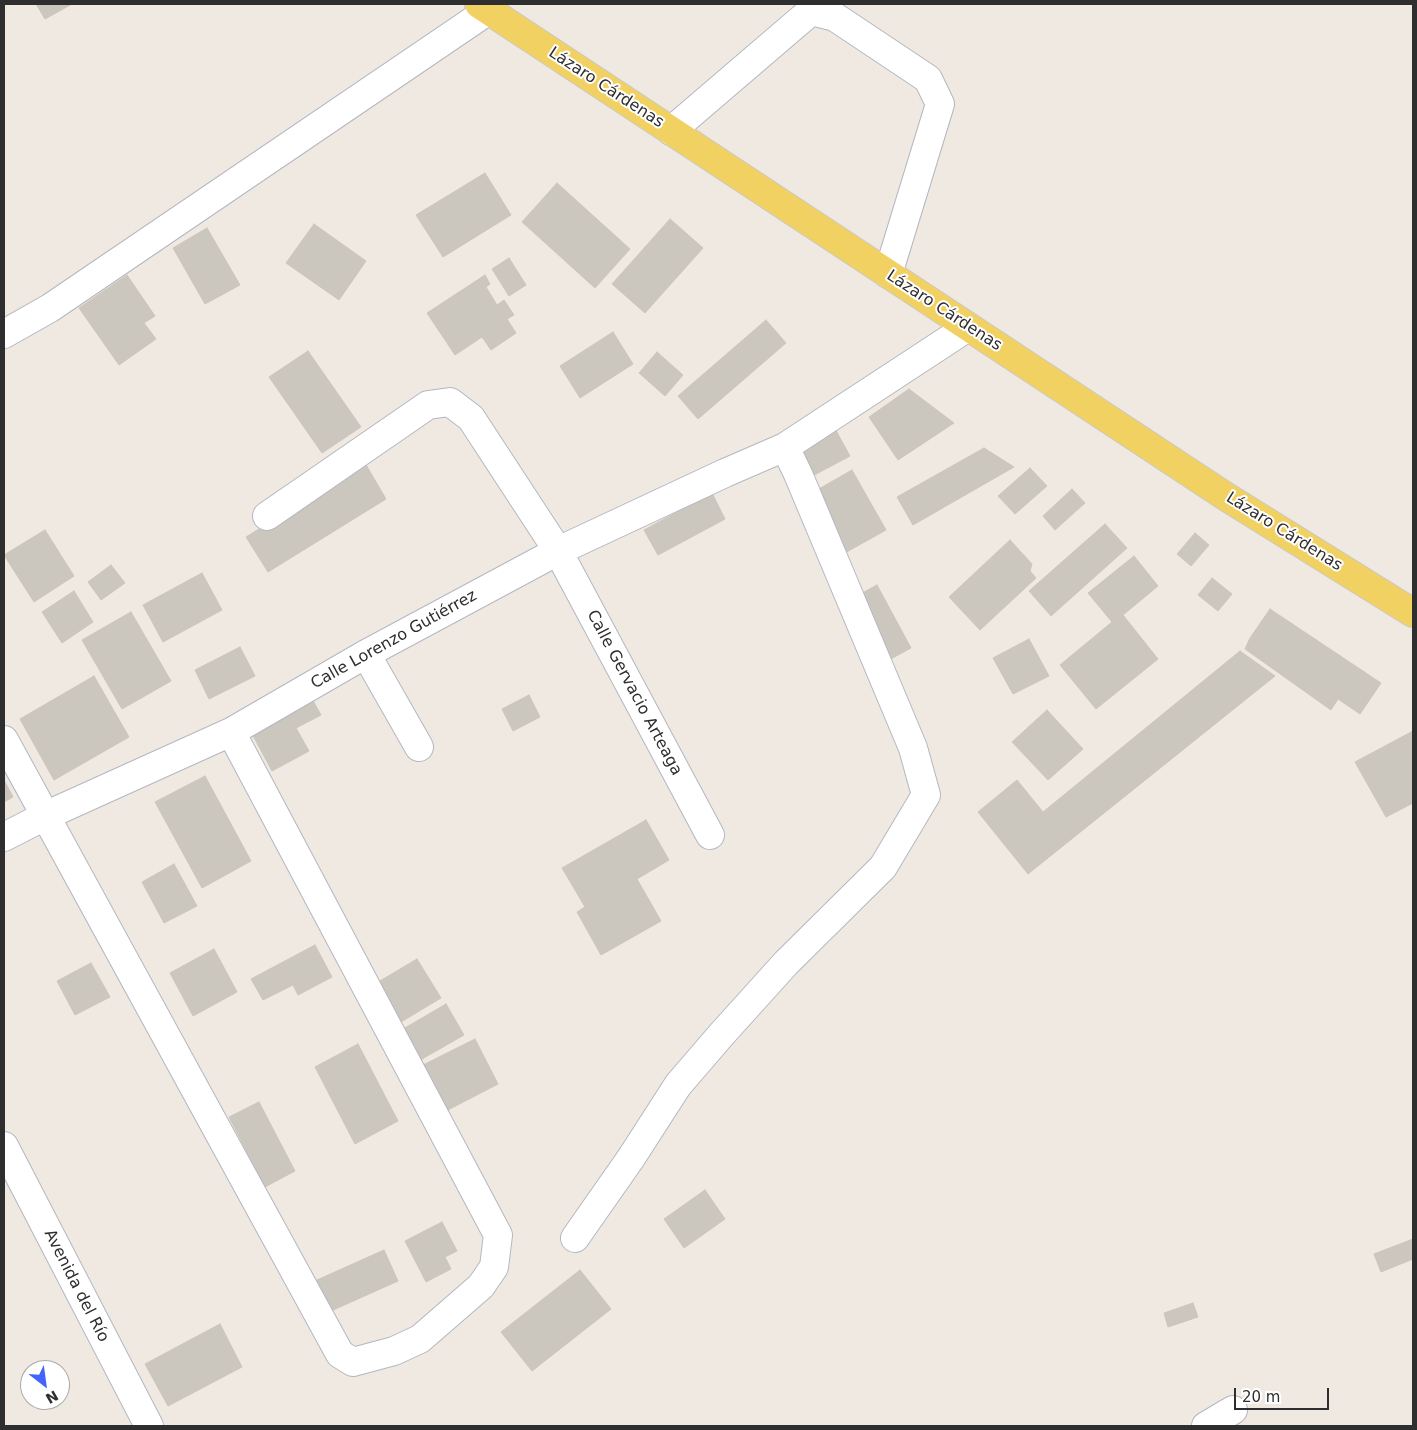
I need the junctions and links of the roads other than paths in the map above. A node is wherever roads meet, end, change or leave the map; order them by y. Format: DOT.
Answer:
graph roads {
  1 [pos="484,7"];
  2 [pos="671,130"];
  3 [pos="888,274"];
  4 [pos="968,327"];
  5 [pos="4,334"];
  6 [pos="785,447"];
  7 [pos="267,516"];
  8 [pos="558,551"];
  9 [pos="1413,613"];
  10 [pos="366,654"];
  11 [pos="230,732"];
  12 [pos="4,740"];
  13 [pos="419,747"];
  14 [pos="45,816"];
  15 [pos="710,835"];
  16 [pos="4,837"];
  17 [pos="4,1146"];
  18 [pos="575,1238"];
  19 [pos="1234,1410"];
  20 [pos="149,1426"];
  21 [pos="1206,1426"];
  1 -- 2 [label="main road, Lázaro Cárdenas"];
  1 -- 5 [label="street"];
  2 -- 3 [label="main road, Lázaro Cárdenas"];
  2 -- 3 [label="street"];
  3 -- 4 [label="main road, Lázaro Cárdenas"];
  4 -- 6 [label="street, Calle Lorenzo Gutiérrez"];
  4 -- 9 [label="main road, Lázaro Cárdenas"];
  6 -- 8 [label="street, Calle Lorenzo Gutiérrez"];
  6 -- 18 [label="street"];
  7 -- 8 [label="street, Calle Gervacio Arteaga"];
  8 -- 10 [label="street, Calle Lorenzo Gutiérrez"];
  8 -- 15 [label="street, Calle Gervacio Arteaga"];
  10 -- 11 [label="street, Calle Lorenzo Gutiérrez"];
  10 -- 13 [label="street"];
  11 -- 14 [label="street, Calle Lorenzo Gutiérrez"];
  11 -- 14 [label="street"];
  12 -- 14 [label="street"];
  14 -- 16 [label="street, Calle Lorenzo Gutiérrez"];
  17 -- 20 [label="street, Avenida del Río"];
  19 -- 21 [label="street"];
}
